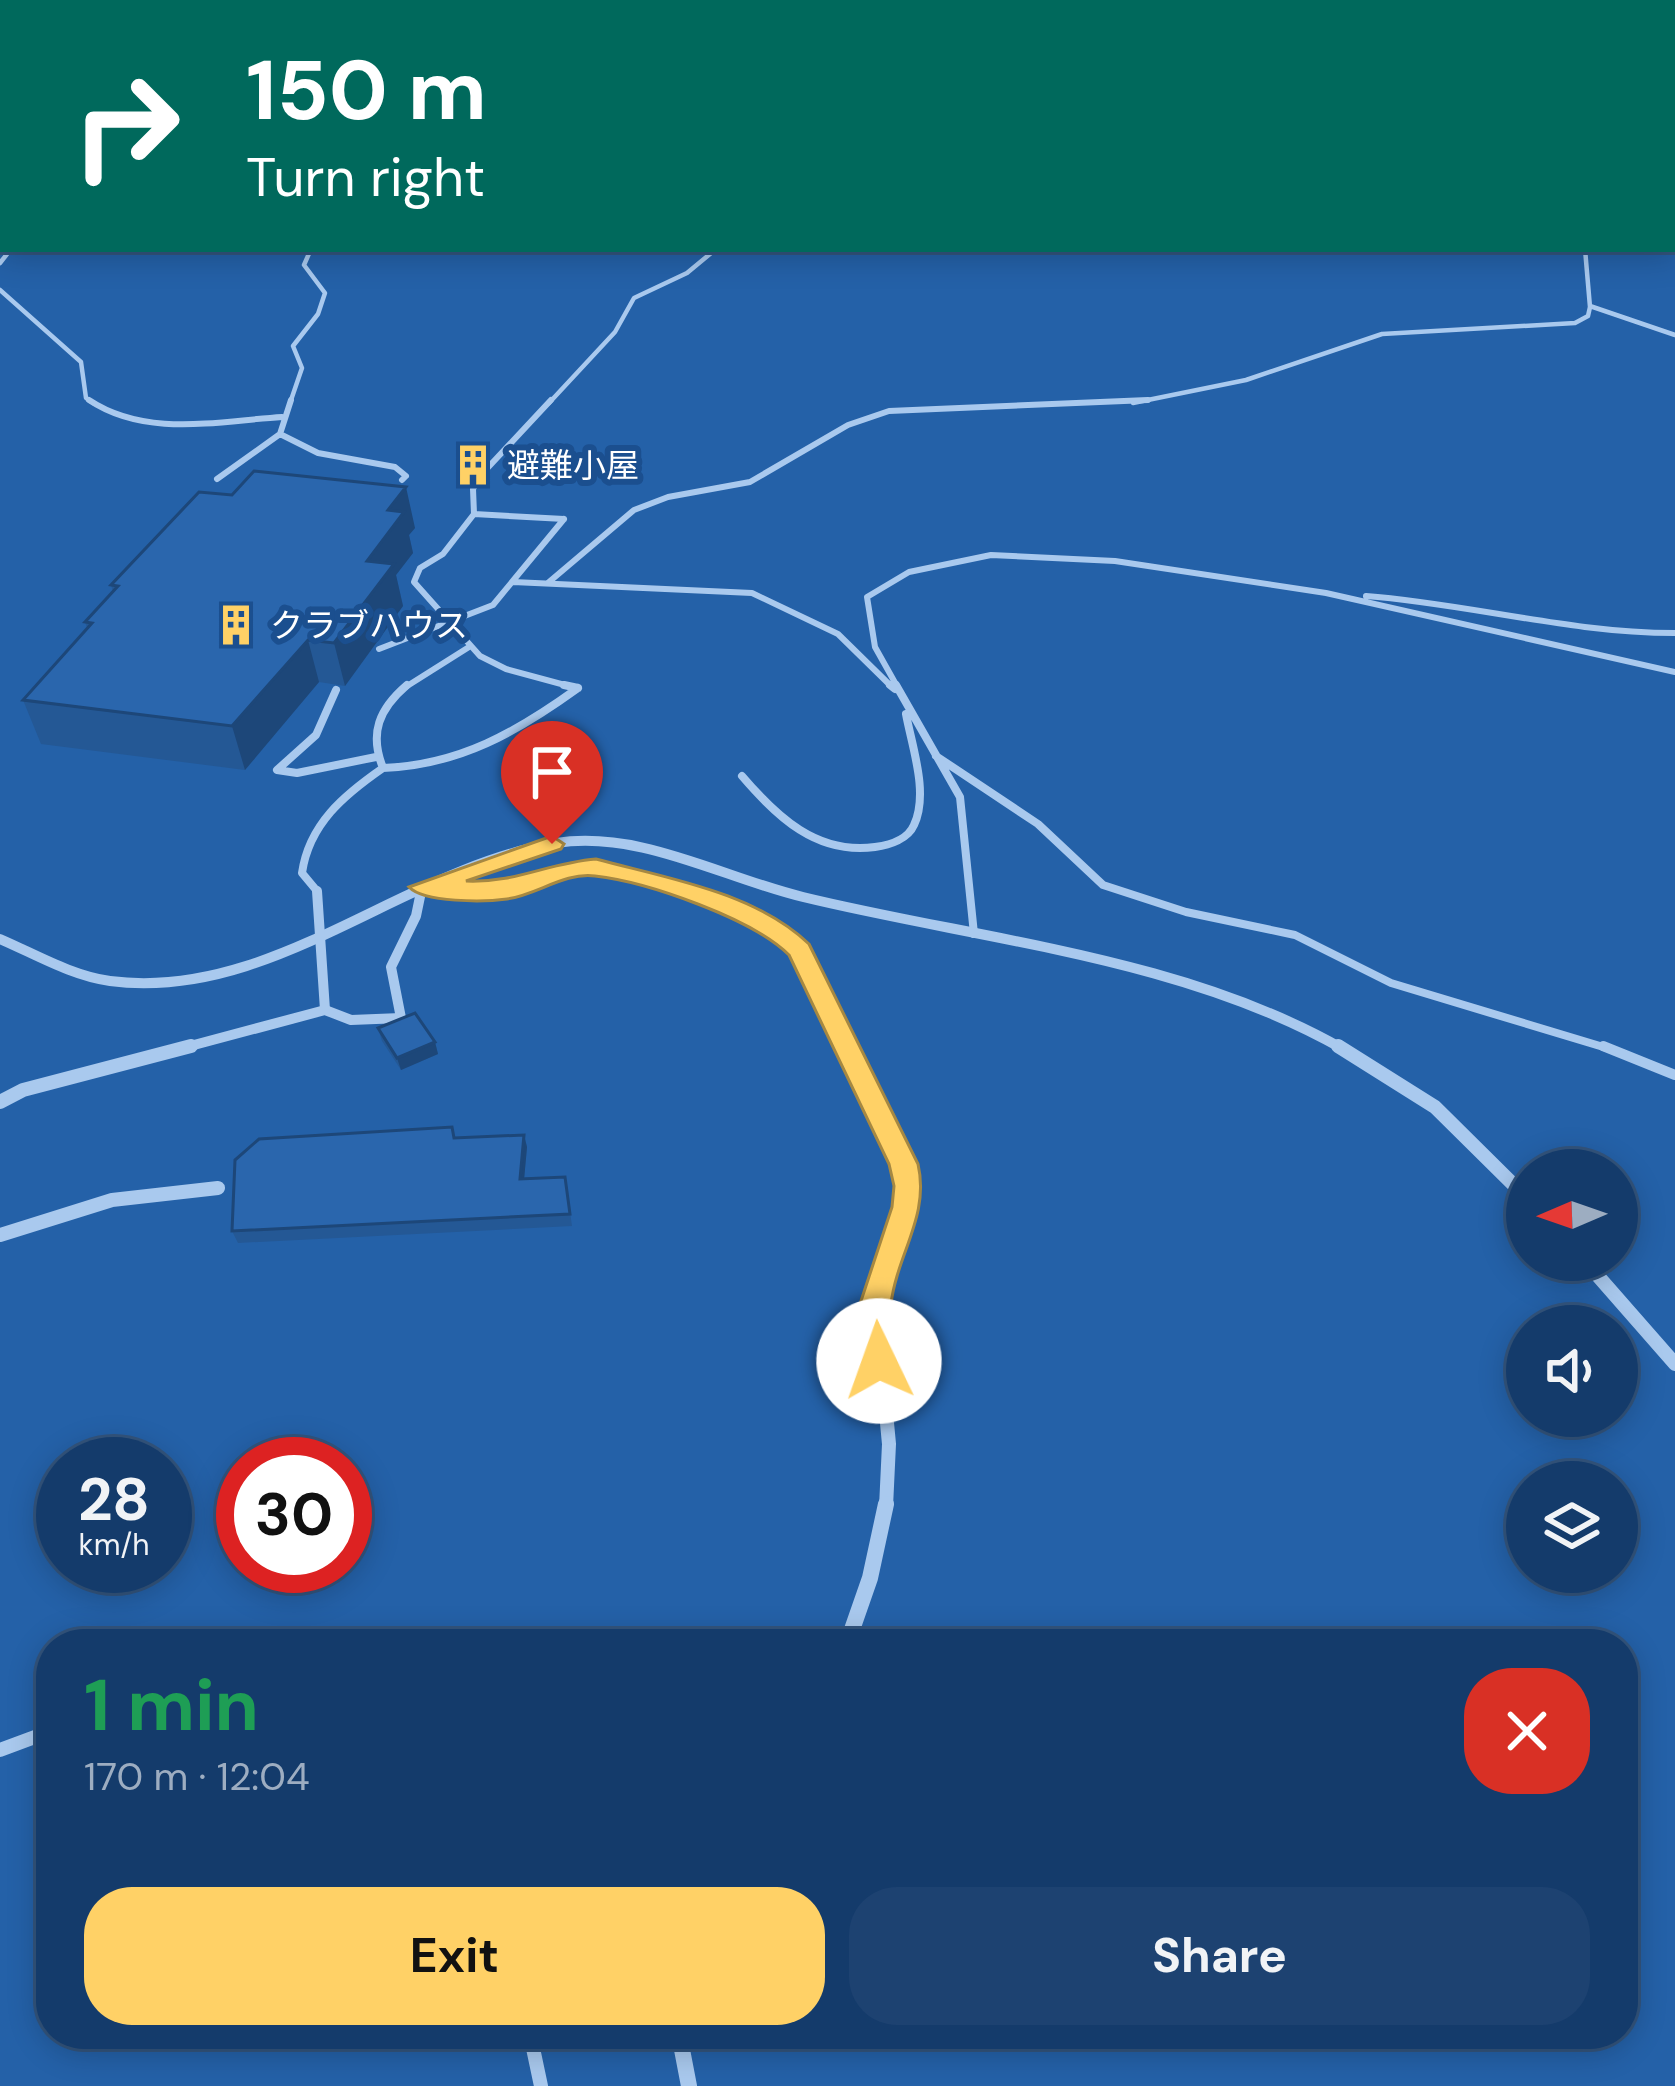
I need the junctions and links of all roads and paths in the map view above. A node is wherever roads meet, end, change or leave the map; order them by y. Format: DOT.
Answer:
graph roads {
  1 [pos="310,252"];
  2 [pos="712,252"];
  3 [pos="1586,252"];
  4 [pos="0,290"];
  5 [pos="1590,306"];
  6 [pos="1675,335"];
  7 [pos="282,417"];
  8 [pos="280,434"];
  9 [pos="217,479"];
  10 [pos="402,480"];
  11 [pos="474,514"];
  12 [pos="513,582"];
  13 [pos="549,582"];
  14 [pos="1326,593"];
  15 [pos="454,621"];
  16 [pos="1675,634"];
  17 [pos="469,647"];
  18 [pos="379,649"];
  19 [pos="1675,672"];
  20 [pos="336,690"];
  21 [pos="904,698"];
  22 [pos="932,754"];
  23 [pos="376,757"];
  24 [pos="383,768"];
  25 [pos="742,776"];
  26 [pos="422,887"];
  27 [pos="316,891"];
  28 [pos="974,934"];
  29 [pos="0,940"];
  30 [pos="325,1010"];
  31 [pos="1675,1075"];
  32 [pos="0,1102"];
  33 [pos="1506,1176"];
  34 [pos="218,1188"];
  35 [pos="0,1234"];
  36 [pos="1602,1281"];
  37 [pos="1675,1364"];
  38 [pos="852,1629"];
  39 [pos="36,1737"];
  40 [pos="0,1750"];
  41 [pos="533,2049"];
  42 [pos="682,2049"];
  43 [pos="541,2086"];
  44 [pos="689,2086"];
  1 -- 7 [label="lane"];
  2 -- 11 [label="lane"];
  3 -- 5 [label="lane"];
  4 -- 7 [label="lane"];
  5 -- 6 [label="lane"];
  5 -- 13 [label="lane"];
  7 -- 8 [label="lane"];
  8 -- 9 [label="lane"];
  8 -- 10 [label="lane"];
  11 -- 12 [label="lane"];
  11 -- 15 [label="lane"];
  12 -- 13 [label="lane"];
  12 -- 15 [label="lane"];
  13 -- 21 [label="lane"];
  14 -- 16 [label="lane"];
  14 -- 19 [label="lane"];
  14 -- 21 [label="lane"];
  15 -- 17 [label="lane"];
  15 -- 18 [label="lane"];
  17 -- 23 [label="lane"];
  17 -- 24 [label="lane"];
  20 -- 23 [label="lane"];
  21 -- 22 [label="lane"];
  21 -- 25 [label="lane"];
  22 -- 28 [label="lane"];
  22 -- 31 [label="lane"];
  23 -- 24 [label="lane"];
  24 -- 27 [label="lane"];
  26 -- 28 [label="street"];
  26 -- 29 [label="street"];
  26 -- 30 [label="street"];
  26 -- 38 [label="street"];
  27 -- 30 [label="street, bridge"];
  28 -- 33 [label="street"];
  30 -- 32 [label="street"];
  34 -- 35 [label="street"];
  36 -- 37 [label="street"];
  39 -- 40 [label="lane"];
  41 -- 43 [label="lane"];
  42 -- 44 [label="street"];
}
